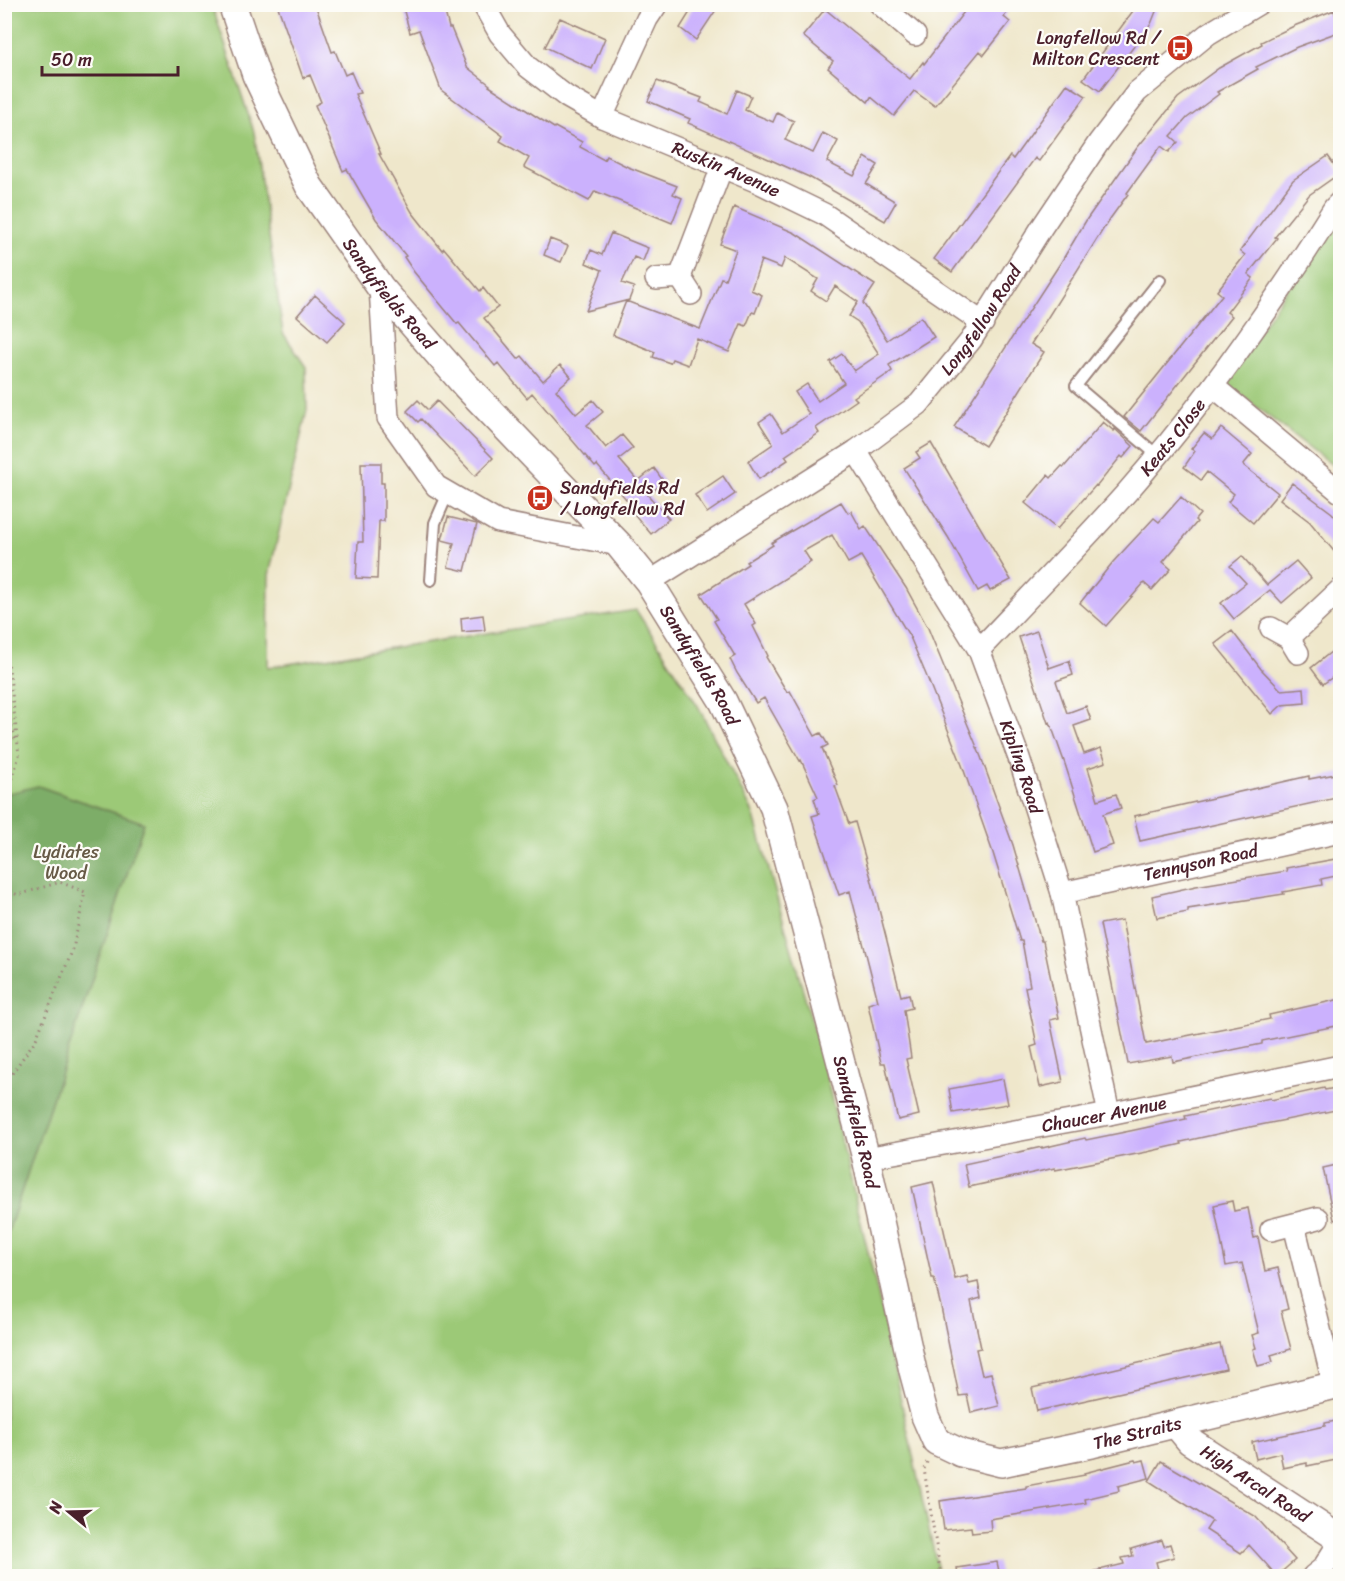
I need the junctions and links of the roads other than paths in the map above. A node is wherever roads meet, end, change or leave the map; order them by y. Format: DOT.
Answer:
graph roads {
  1 [pos="232,4"];
  2 [pos="483,4"];
  3 [pos="657,4"];
  4 [pos="1258,4"];
  5 [pos="891,8"];
  6 [pos="915,35"];
  7 [pos="603,117"];
  8 [pos="722,166"];
  9 [pos="1341,202"];
  10 [pos="656,279"];
  11 [pos="1160,280"];
  12 [pos="380,287"];
  13 [pos="983,322"];
  14 [pos="1213,386"];
  15 [pos="856,452"];
  16 [pos="1157,455"];
  17 [pos="1341,492"];
  18 [pos="448,493"];
  19 [pos="619,545"];
  20 [pos="431,580"];
  21 [pos="649,582"];
  22 [pos="1341,590"];
  23 [pos="1286,639"];
  24 [pos="979,650"];
  25 [pos="1341,832"];
  26 [pos="1062,893"];
  27 [pos="1341,1066"];
  28 [pos="1108,1113"];
  29 [pos="866,1158"];
  30 [pos="1318,1218"];
  31 [pos="1294,1225"];
  32 [pos="1271,1230"];
  33 [pos="1337,1385"];
  34 [pos="1176,1424"];
  35 [pos="936,1441"];
  36 [pos="1341,1540"];
  37 [pos="1313,1576"];
  1 -- 12 [label="street, Sandyfields Road"];
  2 -- 7 [label="street, Ruskin Avenue"];
  3 -- 7 [label="street"];
  4 -- 13 [label="street, Longfellow Road"];
  5 -- 6 [label="street"];
  7 -- 8 [label="street, Ruskin Avenue"];
  8 -- 10 [label="street"];
  8 -- 13 [label="street, Ruskin Avenue"];
  9 -- 14 [label="street, Keats Close"];
  11 -- 16 [label="lane"];
  12 -- 18 [label="street"];
  12 -- 19 [label="street, Sandyfields Road"];
  13 -- 15 [label="street, Longfellow Road"];
  14 -- 16 [label="street, Keats Close"];
  14 -- 17 [label="street"];
  15 -- 21 [label="street, Longfellow Road"];
  15 -- 24 [label="street, Kipling Road"];
  16 -- 24 [label="street, Keats Close"];
  18 -- 19 [label="street"];
  18 -- 20 [label="lane"];
  19 -- 21 [label="street, Sandyfields Road"];
  21 -- 29 [label="street, Sandyfields Road"];
  22 -- 23 [label="street"];
  24 -- 26 [label="street, Kipling Road"];
  25 -- 26 [label="street, Tennyson Road"];
  26 -- 28 [label="street, Kipling Road"];
  27 -- 28 [label="street, Chaucer Avenue"];
  28 -- 29 [label="street, Chaucer Avenue"];
  29 -- 35 [label="street, Sandyfields Road"];
  30 -- 31 [label="street"];
  31 -- 32 [label="street"];
  31 -- 33 [label="street"];
  33 -- 34 [label="street, The Straits"];
  34 -- 35 [label="street, The Straits"];
  34 -- 36 [label="street, High Arcal Road"];
  36 -- 37 [label="street"];
}
